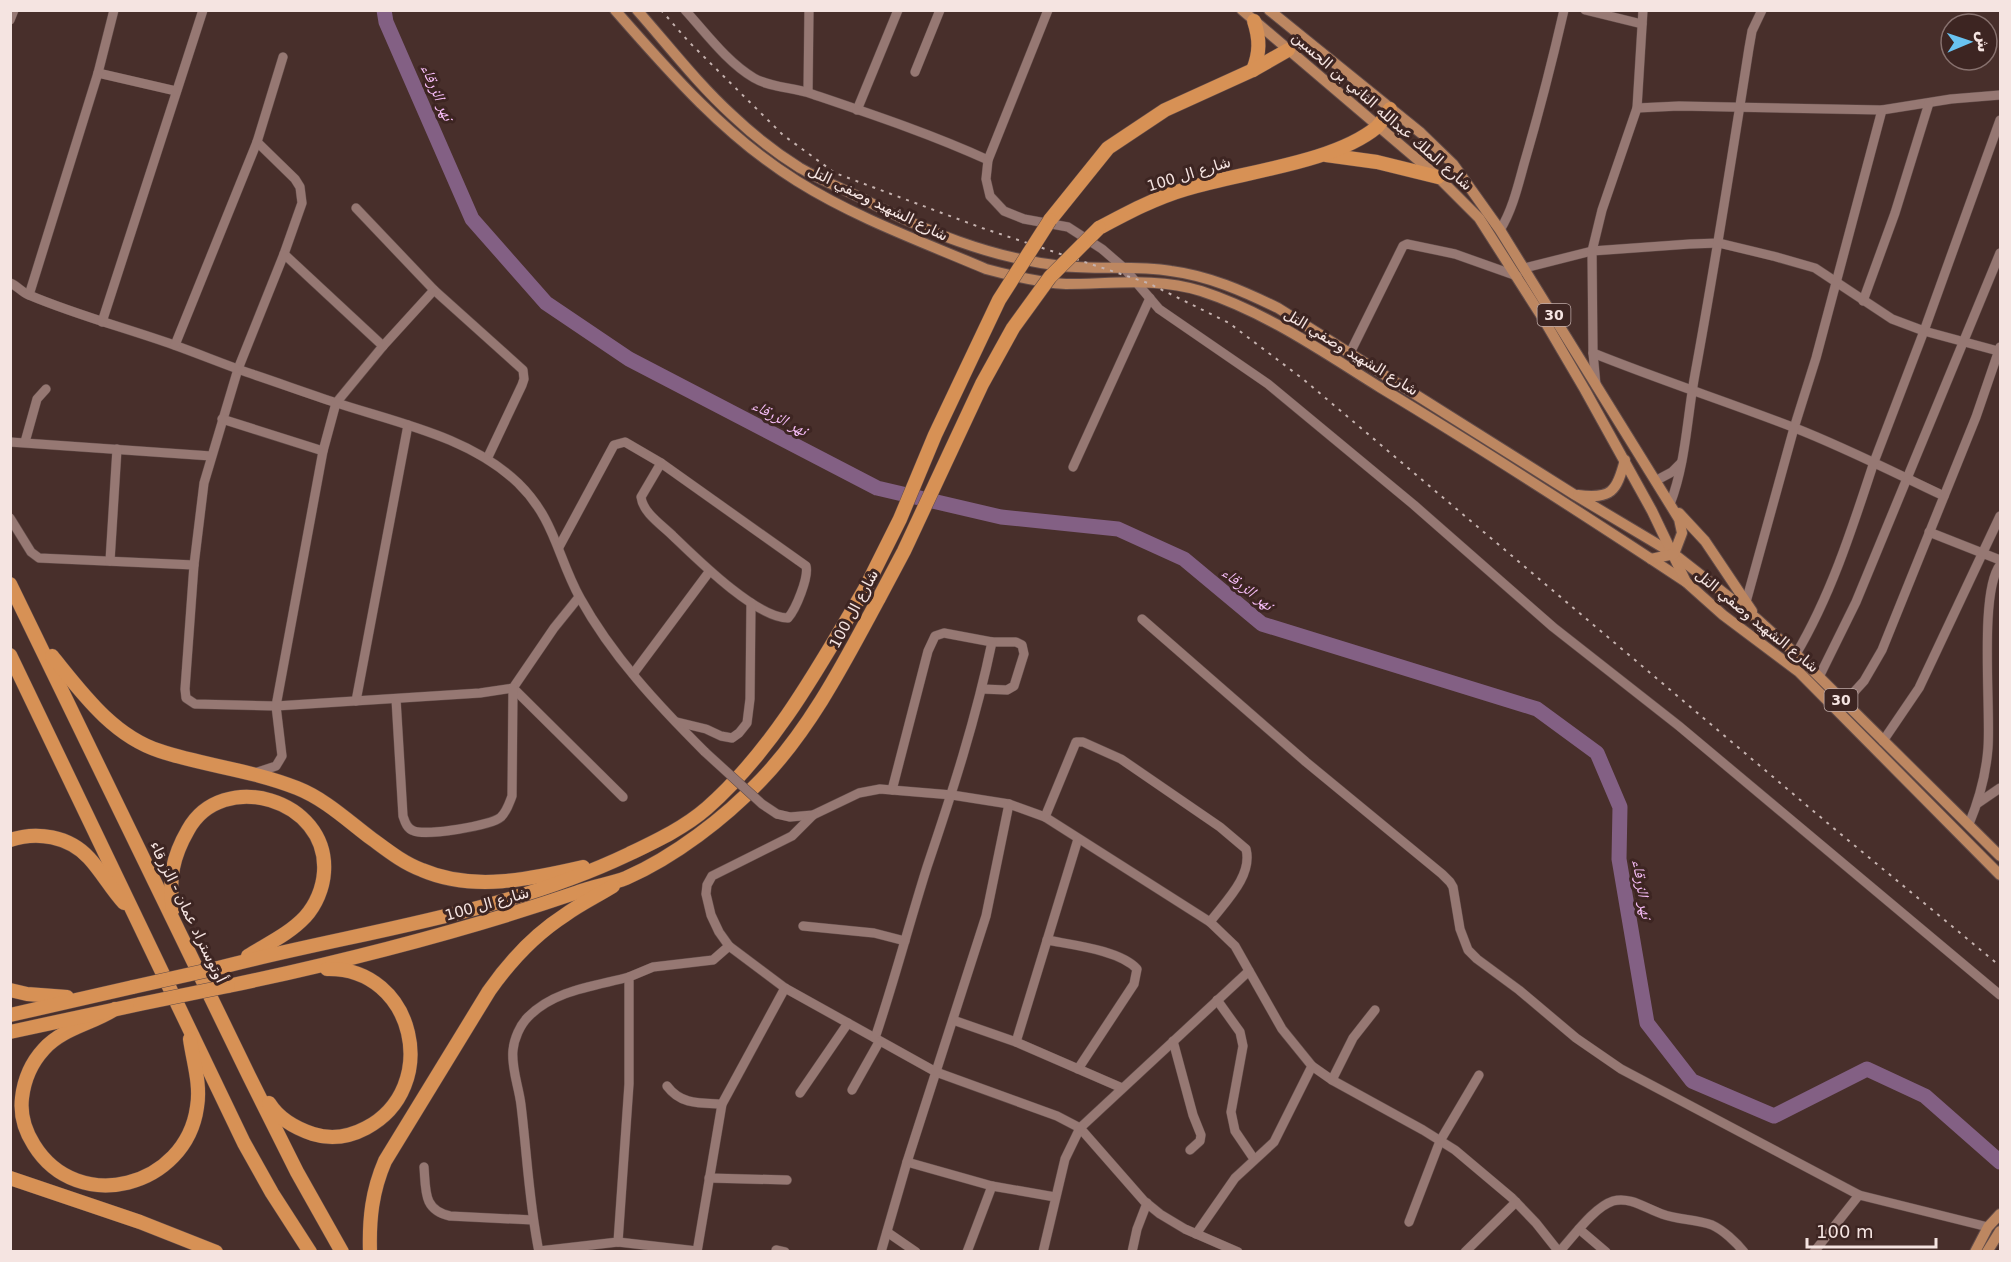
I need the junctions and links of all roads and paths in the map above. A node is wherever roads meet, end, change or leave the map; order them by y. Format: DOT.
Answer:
graph roads {
  1 [pos="14,10"];
  2 [pos="114,10"];
  3 [pos="203,10"];
  4 [pos="615,10"];
  5 [pos="637,10"];
  6 [pos="685,10"];
  7 [pos="809,10"];
  8 [pos="898,10"];
  9 [pos="940,10"];
  10 [pos="1048,10"];
  11 [pos="1242,10"];
  12 [pos="1269,10"];
  13 [pos="1564,10"];
  14 [pos="1585,10"];
  15 [pos="1643,10"];
  16 [pos="1762,10"];
  17 [pos="10,20"];
  18 [pos="1254,21"];
  19 [pos="1642,24"];
  20 [pos="1300,37"];
  21 [pos="1288,50"];
  22 [pos="283,57"];
  23 [pos="1252,70"];
  24 [pos="915,72"];
  25 [pos="98,73"];
  26 [pos="176,91"];
  27 [pos="808,92"];
  28 [pos="2001,95"];
  29 [pos="1929,103"];
  30 [pos="1637,108"];
  31 [pos="1739,108"];
  32 [pos="1390,109"];
  33 [pos="857,110"];
  34 [pos="1882,110"];
  35 [pos="2001,120"];
  36 [pos="1378,126"];
  37 [pos="257,142"];
  38 [pos="1324,154"];
  39 [pos="988,160"];
  40 [pos="1438,177"];
  41 [pos="356,208"];
  42 [pos="1500,230"];
  43 [pos="1719,243"];
  44 [pos="1592,251"];
  45 [pos="2001,253"];
  46 [pos="284,254"];
  47 [pos="1525,267"];
  48 [pos="1124,268"];
  49 [pos="1517,276"];
  50 [pos="1835,281"];
  51 [pos="1135,282"];
  52 [pos="10,283"];
  53 [pos="434,290"];
  54 [pos="20,293"];
  55 [pos="1150,298"];
  56 [pos="1863,301"];
  57 [pos="102,322"];
  58 [pos="1924,331"];
  59 [pos="1966,342"];
  60 [pos="175,345"];
  61 [pos="383,346"];
  62 [pos="1999,348"];
  63 [pos="1350,353"];
  64 [pos="1593,353"];
  65 [pos="238,369"];
  66 [pos="1596,385"];
  67 [pos="46,389"];
  68 [pos="1692,391"];
  69 [pos="336,403"];
  70 [pos="222,419"];
  71 [pos="408,425"];
  72 [pos="1794,428"];
  73 [pos="10,442"];
  74 [pos="25,442"];
  75 [pos="117,449"];
  76 [pos="324,452"];
  77 [pos="211,456"];
  78 [pos="487,459"];
  79 [pos="1624,460"];
  80 [pos="1874,462"];
  81 [pos="661,463"];
  82 [pos="1681,463"];
  83 [pos="1073,467"];
  84 [pos="1906,478"];
  85 [pos="1657,480"];
  86 [pos="1575,495"];
  87 [pos="1944,496"];
  88 [pos="1671,506"];
  89 [pos="10,518"];
  90 [pos="1999,522"];
  91 [pos="1929,532"];
  92 [pos="559,547"];
  93 [pos="1983,553"];
  94 [pos="1674,554"];
  95 [pos="1652,559"];
  96 [pos="2001,560"];
  97 [pos="110,561"];
  98 [pos="194,565"];
  99 [pos="2001,565"];
  100 [pos="709,572"];
  101 [pos="1686,582"];
  102 [pos="10,584"];
  103 [pos="579,597"];
  104 [pos="1746,602"];
  105 [pos="751,603"];
  106 [pos="1142,619"];
  107 [pos="1757,619"];
  108 [pos="37,638"];
  109 [pos="992,642"];
  110 [pos="1796,654"];
  111 [pos="10,655"];
  112 [pos="633,674"];
  113 [pos="1819,677"];
  114 [pos="513,688"];
  115 [pos="982,688"];
  116 [pos="396,699"];
  117 [pos="356,701"];
  118 [pos="1844,703"];
  119 [pos="276,706"];
  120 [pos="675,722"];
  121 [pos="1883,741"];
  122 [pos="254,774"];
  123 [pos="2001,788"];
  124 [pos="892,790"];
  125 [pos="952,795"];
  126 [pos="622,797"];
  127 [pos="1978,803"];
  128 [pos="1009,804"];
  129 [pos="813,815"];
  130 [pos="1045,817"];
  131 [pos="1969,824"];
  132 [pos="1078,839"];
  133 [pos="10,840"];
  134 [pos="2001,856"];
  135 [pos="612,862"];
  136 [pos="2001,875"];
  137 [pos="624,879"];
  138 [pos="134,912"];
  139 [pos="1210,922"];
  140 [pos="176,926"];
  141 [pos="803,926"];
  142 [pos="1047,940"];
  143 [pos="905,941"];
  144 [pos="729,946"];
  145 [pos="239,962"];
  146 [pos="307,969"];
  147 [pos="1249,971"];
  148 [pos="629,977"];
  149 [pos="785,988"];
  150 [pos="10,990"];
  151 [pos="2001,995"];
  152 [pos="87,998"];
  153 [pos="1217,999"];
  154 [pos="115,1009"];
  155 [pos="1375,1010"];
  156 [pos="10,1015"];
  157 [pos="953,1020"];
  158 [pos="848,1023"];
  159 [pos="188,1028"];
  160 [pos="10,1032"];
  161 [pos="877,1040"];
  162 [pos="1173,1041"];
  163 [pos="1016,1042"];
  164 [pos="1312,1066"];
  165 [pos="1078,1069"];
  166 [pos="936,1072"];
  167 [pos="249,1076"];
  168 [pos="1479,1076"];
  169 [pos="1332,1080"];
  170 [pos="667,1086"];
  171 [pos="1122,1088"];
  172 [pos="852,1090"];
  173 [pos="800,1094"];
  174 [pos="722,1104"];
  175 [pos="1080,1128"];
  176 [pos="1440,1141"];
  177 [pos="1190,1150"];
  178 [pos="1254,1159"];
  179 [pos="907,1162"];
  180 [pos="424,1167"];
  181 [pos="10,1178"];
  182 [pos="709,1178"];
  183 [pos="788,1180"];
  184 [pos="992,1186"];
  185 [pos="1859,1194"];
  186 [pos="1055,1197"];
  187 [pos="1516,1202"];
  188 [pos="1147,1203"];
  189 [pos="2001,1214"];
  190 [pos="533,1220"];
  191 [pos="1409,1222"];
  192 [pos="1988,1227"];
  193 [pos="1579,1229"];
  194 [pos="2001,1231"];
  195 [pos="887,1232"];
  196 [pos="1196,1234"];
  197 [pos="618,1242"];
  198 [pos="1222,1248"];
  199 [pos="216,1251"];
  200 [pos="310,1251"];
  201 [pos="342,1251"];
  202 [pos="370,1251"];
  203 [pos="539,1251"];
  204 [pos="697,1251"];
  205 [pos="880,1251"];
  206 [pos="916,1251"];
  207 [pos="967,1251"];
  208 [pos="1043,1251"];
  209 [pos="1132,1251"];
  210 [pos="1238,1251"];
  211 [pos="1465,1251"];
  212 [pos="1559,1251"];
  213 [pos="1606,1251"];
  214 [pos="1744,1251"];
  215 [pos="1814,1251"];
  216 [pos="1975,1251"];
  217 [pos="1987,1251"];
  1 -- 17 [label="street"];
  2 -- 25 [label="street"];
  3 -- 26 [label="street"];
  4 -- 51 [label="main road, شارع الشهيد وصفي التل"];
  5 -- 48 [label="main road, شارع الشهيد وصفي التل"];
  6 -- 27 [label="street"];
  7 -- 27 [label="street"];
  8 -- 33 [label="street"];
  9 -- 24 [label="street"];
  10 -- 39 [label="street"];
  11 -- 18 [label="main road, شارع الملك عبدالله الثاني بن الحسين / 30"];
  12 -- 20 [label="main road, شارع الملك عبدالله الثاني بن الحسين / 30"];
  13 -- 42 [label="street"];
  14 -- 19 [label="street"];
  15 -- 19 [label="street"];
  16 -- 31 [label="street"];
  18 -- 21 [label="main road, شارع الملك عبدالله الثاني بن الحسين / 30"];
  18 -- 23 [label="highway"];
  19 -- 30 [label="street"];
  20 -- 21 [label="main road"];
  20 -- 32 [label="main road, شارع الملك عبدالله الثاني بن الحسين / 30"];
  21 -- 23 [label="highway, شارع ال 100"];
  21 -- 36 [label="main road, شارع الملك عبدالله الثاني بن الحسين / 30"];
  22 -- 37 [label="street"];
  23 -- 135 [label="highway, شارع ال 100, bridge"];
  25 -- 26 [label="street"];
  25 -- 54 [label="street"];
  26 -- 57 [label="street"];
  27 -- 33 [label="street"];
  28 -- 29 [label="street"];
  29 -- 34 [label="street"];
  29 -- 56 [label="street"];
  30 -- 31 [label="street"];
  30 -- 44 [label="street"];
  31 -- 34 [label="street"];
  31 -- 43 [label="street"];
  32 -- 36 [label="highway, شارع ال 100"];
  32 -- 42 [label="main road, شارع الملك عبدالله الثاني بن الحسين / 30"];
  33 -- 39 [label="street"];
  34 -- 50 [label="street"];
  35 -- 58 [label="street"];
  36 -- 38 [label="highway, شارع ال 100"];
  36 -- 40 [label="main road, شارع الملك عبدالله الثاني بن الحسين / 30"];
  37 -- 46 [label="street"];
  37 -- 60 [label="street"];
  38 -- 40 [label="highway"];
  38 -- 137 [label="highway, شارع ال 100, bridge"];
  39 -- 48 [label="street"];
  40 -- 49 [label="main road, شارع الملك عبدالله الثاني بن الحسين / 30"];
  41 -- 53 [label="street"];
  42 -- 47 [label="main road, شارع الملك عبدالله الثاني بن الحسين / 30"];
  43 -- 44 [label="street"];
  43 -- 50 [label="street"];
  43 -- 68 [label="street"];
  44 -- 47 [label="street"];
  44 -- 64 [label="street"];
  45 -- 59 [label="street"];
  46 -- 61 [label="street"];
  46 -- 65 [label="street"];
  47 -- 66 [label="main road, شارع الملك عبدالله الثاني بن الحسين / 30"];
  48 -- 51 [label="street"];
  48 -- 63 [label="main road, شارع الشهيد وصفي التل"];
  49 -- 63 [label="street"];
  49 -- 79 [label="main road, شارع الملك عبدالله الثاني بن الحسين / 30"];
  50 -- 56 [label="street"];
  50 -- 72 [label="street"];
  51 -- 55 [label="street"];
  51 -- 95 [label="main road, شارع الشهيد وصفي التل"];
  52 -- 54 [label="street"];
  53 -- 61 [label="street"];
  53 -- 78 [label="street"];
  54 -- 57 [label="street"];
  55 -- 83 [label="street"];
  55 -- 151 [label="street"];
  56 -- 58 [label="street"];
  57 -- 60 [label="street"];
  58 -- 59 [label="street"];
  58 -- 80 [label="street"];
  59 -- 62 [label="street"];
  59 -- 84 [label="street"];
  60 -- 65 [label="street"];
  61 -- 69 [label="street"];
  62 -- 87 [label="street"];
  63 -- 86 [label="main road, شارع الشهيد وصفي التل"];
  64 -- 66 [label="street"];
  64 -- 68 [label="street"];
  65 -- 69 [label="street"];
  65 -- 70 [label="street"];
  66 -- 85 [label="main road, شارع الملك عبدالله الثاني بن الحسين / 30"];
  67 -- 74 [label="street"];
  68 -- 72 [label="street"];
  68 -- 82 [label="street"];
  69 -- 71 [label="street"];
  69 -- 76 [label="street"];
  70 -- 76 [label="street"];
  70 -- 77 [label="street"];
  71 -- 78 [label="street"];
  71 -- 117 [label="street"];
  72 -- 80 [label="street"];
  72 -- 104 [label="street"];
  73 -- 74 [label="street"];
  74 -- 75 [label="street"];
  75 -- 77 [label="street"];
  75 -- 97 [label="street"];
  76 -- 119 [label="street"];
  77 -- 98 [label="street"];
  78 -- 92 [label="street"];
  79 -- 86 [label="main road"];
  79 -- 94 [label="main road, شارع الملك عبدالله الثاني بن الحسين / 30"];
  80 -- 84 [label="street"];
  80 -- 110 [label="street"];
  81 -- 92 [label="street"];
  81 -- 100 [label="street"];
  81 -- 105 [label="street"];
  82 -- 85 [label="street"];
  82 -- 88 [label="street"];
  84 -- 87 [label="street"];
  84 -- 113 [label="street"];
  85 -- 88 [label="main road, شارع الملك عبدالله الثاني بن الحسين / 30"];
  86 -- 94 [label="main road, شارع الشهيد وصفي التل"];
  87 -- 91 [label="street"];
  88 -- 94 [label="main road, شارع الملك عبدالله الثاني بن الحسين / 30"];
  88 -- 104 [label="main road"];
  89 -- 97 [label="street"];
  90 -- 93 [label="street"];
  91 -- 93 [label="street"];
  91 -- 118 [label="street"];
  92 -- 103 [label="street"];
  93 -- 96 [label="street"];
  93 -- 121 [label="street"];
  94 -- 95 [label="main road"];
  94 -- 101 [label="main road, شارع الملك عبدالله الثاني بن الحسين / 30"];
  94 -- 107 [label="main road, شارع الشهيد وصفي التل / 30"];
  95 -- 101 [label="main road, شارع الشهيد وصفي التل"];
  97 -- 98 [label="street"];
  98 -- 119 [label="street"];
  99 -- 127 [label="street"];
  100 -- 105 [label="street"];
  100 -- 112 [label="street"];
  101 -- 136 [label="main road, شارع الشهيد وصفي التل / 30"];
  102 -- 108 [label="highway, أوتوستراد عمان - الزرقاء"];
  103 -- 112 [label="street"];
  103 -- 114 [label="street"];
  104 -- 107 [label="main road"];
  105 -- 120 [label="street"];
  106 -- 185 [label="street"];
  107 -- 110 [label="main road, شارع الشهيد وصفي التل / 30"];
  108 -- 122 [label="highway"];
  108 -- 140 [label="highway, أوتوستراد عمان - الزرقاء"];
  109 -- 115 [label="street"];
  109 -- 115 [label="street"];
  109 -- 124 [label="street"];
  110 -- 113 [label="main road, شارع الشهيد وصفي التل / 30"];
  111 -- 138 [label="highway"];
  112 -- 120 [label="street"];
  113 -- 118 [label="main road, شارع الشهيد وصفي التل / 30"];
  114 -- 116 [label="street"];
  114 -- 116 [label="street"];
  114 -- 126 [label="street"];
  115 -- 125 [label="street"];
  116 -- 117 [label="street"];
  117 -- 119 [label="street"];
  118 -- 121 [label="main road, شارع الشهيد وصفي التل / 30"];
  119 -- 122 [label="street"];
  120 -- 129 [label="street, bridge"];
  121 -- 131 [label="main road, شارع الشهيد وصفي التل / 30"];
  122 -- 135 [label="highway"];
  123 -- 127 [label="street"];
  124 -- 125 [label="street"];
  124 -- 129 [label="street"];
  125 -- 128 [label="street"];
  125 -- 143 [label="street"];
  127 -- 131 [label="street"];
  128 -- 130 [label="street"];
  128 -- 157 [label="street"];
  129 -- 144 [label="street"];
  130 -- 132 [label="street"];
  130 -- 139 [label="street"];
  131 -- 134 [label="main road, شارع الشهيد وصفي التل / 30"];
  132 -- 139 [label="street"];
  132 -- 142 [label="street"];
  133 -- 138 [label="highway"];
  135 -- 145 [label="highway, شارع ال 100"];
  137 -- 146 [label="highway, شارع ال 100"];
  137 -- 202 [label="highway"];
  138 -- 159 [label="highway"];
  139 -- 147 [label="street"];
  140 -- 145 [label="highway"];
  140 -- 167 [label="highway, أوتوستراد عمان - الزرقاء"];
  141 -- 143 [label="street"];
  142 -- 163 [label="street"];
  142 -- 165 [label="street"];
  143 -- 161 [label="street"];
  144 -- 148 [label="street"];
  144 -- 149 [label="street"];
  145 -- 152 [label="highway, شارع ال 100, bridge"];
  146 -- 154 [label="highway, شارع ال 100, bridge"];
  146 -- 167 [label="highway"];
  147 -- 153 [label="street"];
  147 -- 164 [label="street"];
  148 -- 190 [label="street"];
  148 -- 197 [label="street"];
  149 -- 158 [label="street"];
  149 -- 174 [label="street"];
  150 -- 152 [label="highway"];
  152 -- 156 [label="highway, شارع ال 100"];
  153 -- 162 [label="street"];
  153 -- 178 [label="street"];
  154 -- 159 [label="highway"];
  154 -- 160 [label="highway, شارع ال 100"];
  155 -- 169 [label="street"];
  157 -- 163 [label="street"];
  157 -- 166 [label="street"];
  158 -- 161 [label="street"];
  158 -- 173 [label="street"];
  159 -- 200 [label="highway"];
  161 -- 166 [label="street"];
  161 -- 172 [label="street"];
  162 -- 171 [label="street"];
  162 -- 177 [label="street"];
  163 -- 165 [label="street"];
  164 -- 169 [label="street"];
  164 -- 178 [label="street"];
  165 -- 171 [label="street"];
  166 -- 175 [label="street"];
  166 -- 179 [label="street"];
  167 -- 201 [label="highway, أوتوستراد عمان - الزرقاء"];
  168 -- 176 [label="street"];
  169 -- 176 [label="street"];
  170 -- 174 [label="street"];
  171 -- 175 [label="street"];
  174 -- 182 [label="street"];
  175 -- 186 [label="street"];
  175 -- 188 [label="street"];
  176 -- 187 [label="street"];
  176 -- 191 [label="street"];
  178 -- 196 [label="street"];
  179 -- 184 [label="street"];
  179 -- 195 [label="street"];
  180 -- 190 [label="street"];
  181 -- 199 [label="highway"];
  182 -- 183 [label="street"];
  182 -- 204 [label="street"];
  184 -- 186 [label="street"];
  184 -- 207 [label="street"];
  185 -- 192 [label="street"];
  185 -- 215 [label="street"];
  186 -- 208 [label="street"];
  187 -- 211 [label="street"];
  187 -- 212 [label="street"];
  188 -- 196 [label="street"];
  188 -- 209 [label="street"];
  189 -- 192 [label="main road"];
  190 -- 203 [label="street"];
  192 -- 216 [label="main road"];
  193 -- 212 [label="street"];
  193 -- 213 [label="street"];
  193 -- 214 [label="street"];
  194 -- 217 [label="main road"];
  195 -- 205 [label="street"];
  195 -- 206 [label="street"];
  196 -- 198 [label="street"];
  197 -- 203 [label="street"];
  197 -- 204 [label="street"];
  198 -- 210 [label="street"];
}
